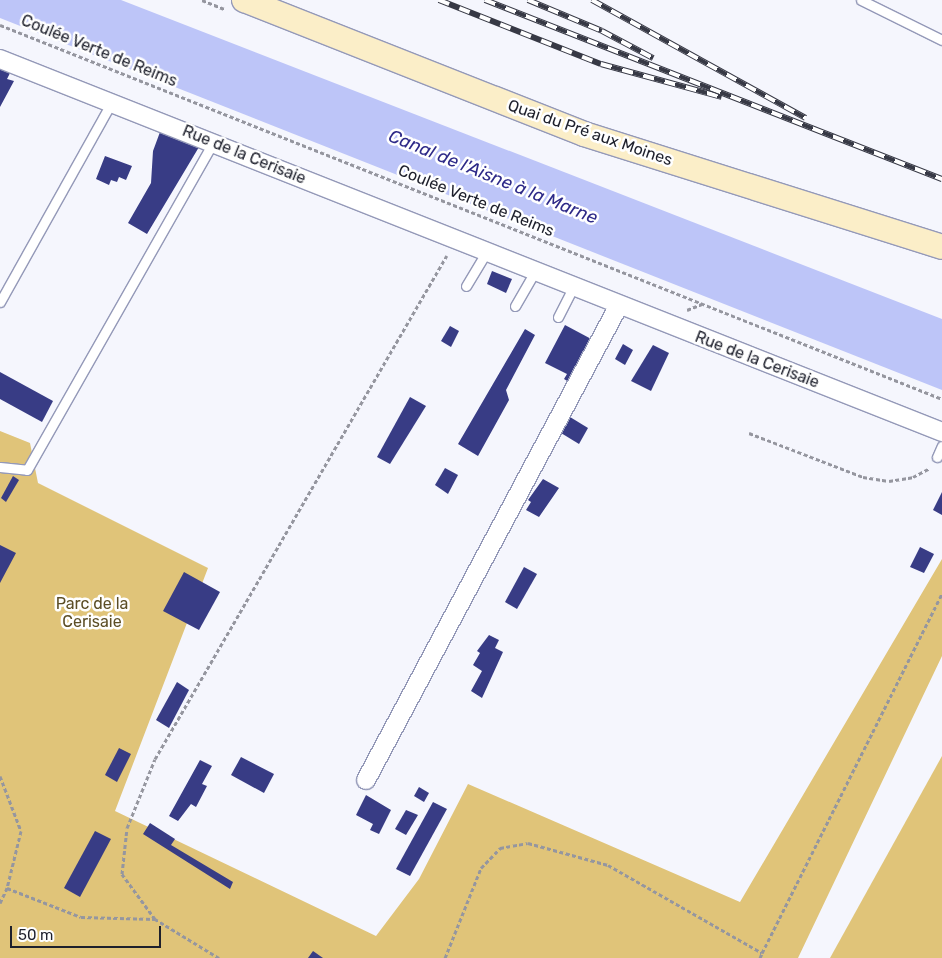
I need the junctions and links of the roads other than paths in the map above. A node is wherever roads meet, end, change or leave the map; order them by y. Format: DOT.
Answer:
graph roads {
  1 [pos="244,0"];
  2 [pos="861,0"];
  3 [pos="942,40"];
  4 [pos="0,59"];
  5 [pos="112,102"];
  6 [pos="213,142"];
  7 [pos="942,247"];
  8 [pos="486,253"];
  9 [pos="535,272"];
  10 [pos="466,286"];
  11 [pos="573,287"];
  12 [pos="0,302"];
  13 [pos="619,305"];
  14 [pos="515,306"];
  15 [pos="558,317"];
  16 [pos="942,432"];
  17 [pos="942,446"];
  18 [pos="937,457"];
  19 [pos="0,467"];
  20 [pos="366,780"];
  1 -- 7 [label="street, Quai du Pré aux Moines"];
  2 -- 3 [label="lane"];
  4 -- 5 [label="street, Rue de la Cerisaie"];
  5 -- 6 [label="street, Rue de la Cerisaie"];
  5 -- 12 [label="lane"];
  6 -- 8 [label="street, Rue de la Cerisaie"];
  6 -- 19 [label="lane"];
  8 -- 9 [label="street, Rue de la Cerisaie"];
  8 -- 10 [label="lane"];
  9 -- 11 [label="street, Rue de la Cerisaie"];
  9 -- 14 [label="lane"];
  11 -- 13 [label="street, Rue de la Cerisaie"];
  11 -- 15 [label="lane"];
  13 -- 16 [label="street, Rue de la Cerisaie"];
  13 -- 20 [label="street"];
  17 -- 18 [label="lane"];
}
